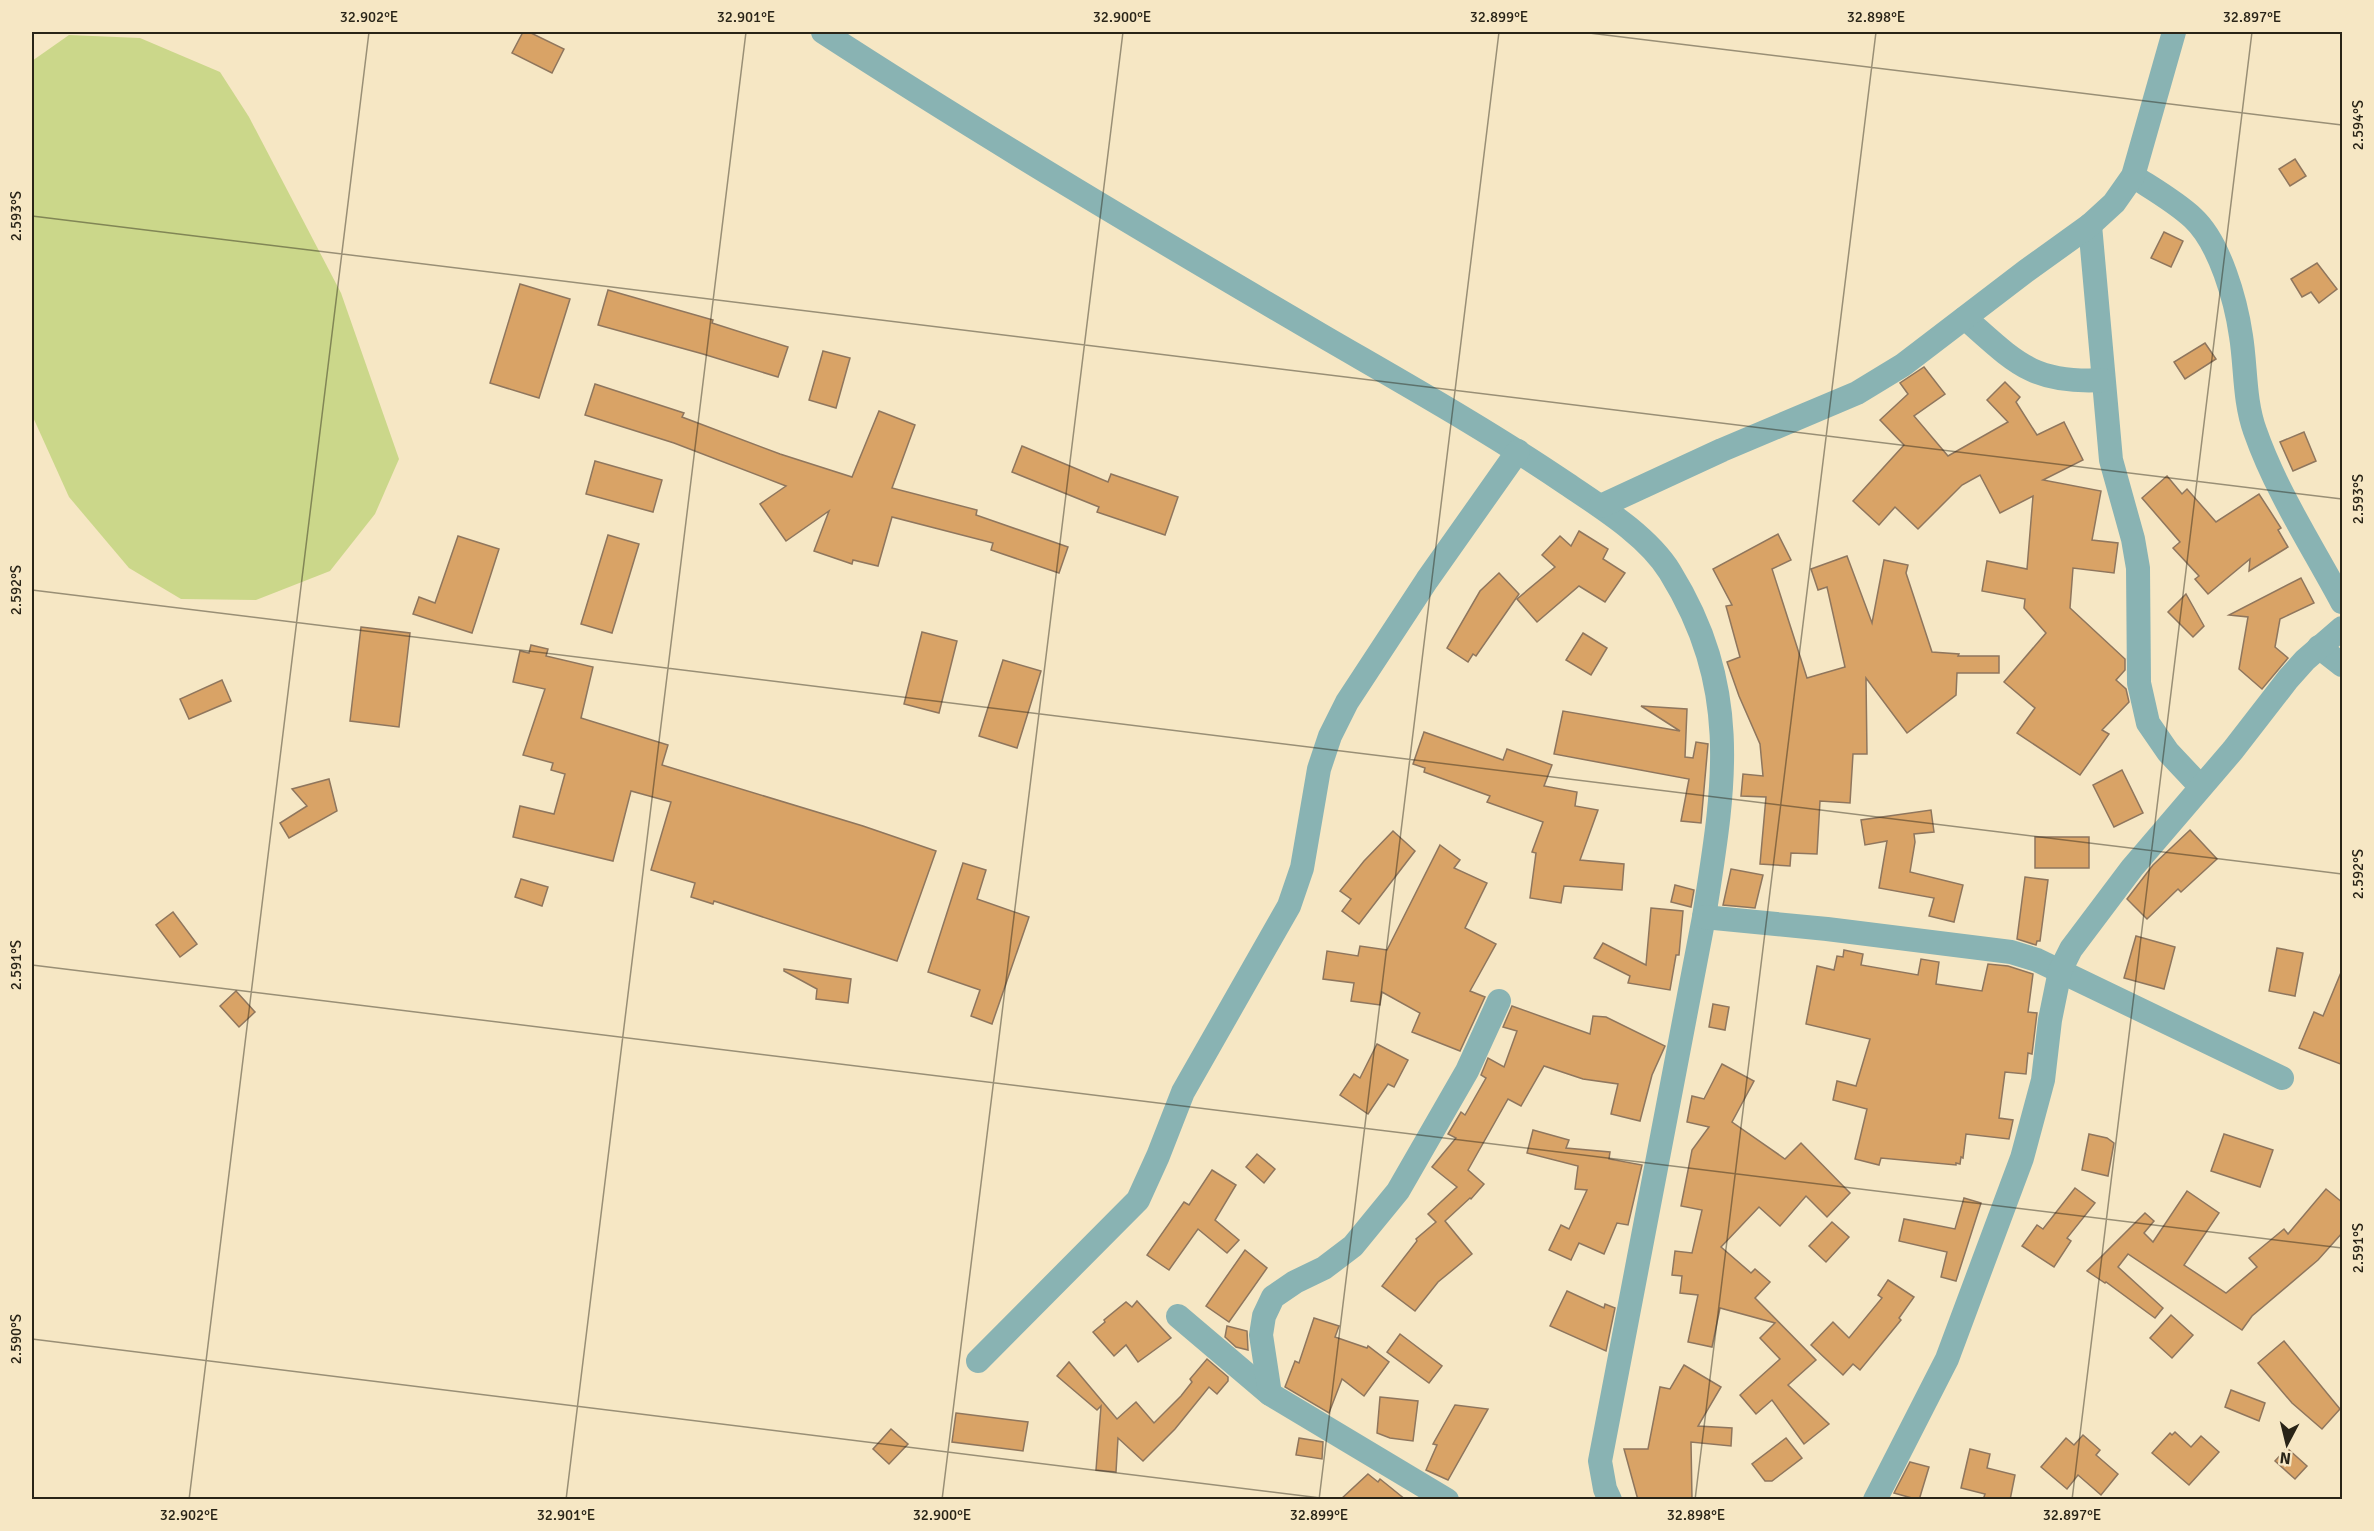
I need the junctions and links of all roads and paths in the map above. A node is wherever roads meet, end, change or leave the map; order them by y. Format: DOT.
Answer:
graph roads {
  1 [pos="823,32"];
  2 [pos="2174,32"];
  3 [pos="2133,176"];
  4 [pos="2090,225"];
  5 [pos="1965,318"];
  6 [pos="2103,380"];
  7 [pos="1518,451"];
  8 [pos="1600,506"];
  9 [pos="2343,602"];
  10 [pos="2343,628"];
  11 [pos="2319,647"];
  12 [pos="2343,665"];
  13 [pos="2200,786"];
  14 [pos="1704,917"];
  15 [pos="2060,971"];
  16 [pos="1500,1001"];
  17 [pos="2282,1078"];
  18 [pos="1178,1316"];
  19 [pos="978,1361"];
  20 [pos="1270,1394"];
  21 [pos="1447,1500"];
  22 [pos="1610,1500"];
  23 [pos="1875,1500"];
  1 -- 7 [label="street"];
  2 -- 3 [label="street"];
  3 -- 4 [label="street"];
  3 -- 9 [label="street"];
  4 -- 5 [label="street"];
  4 -- 6 [label="street"];
  5 -- 6 [label="street"];
  5 -- 8 [label="street"];
  6 -- 13 [label="street"];
  7 -- 8 [label="street"];
  7 -- 19 [label="street"];
  8 -- 14 [label="street"];
  10 -- 11 [label="street"];
  11 -- 12 [label="street"];
  11 -- 13 [label="street"];
  13 -- 15 [label="street"];
  14 -- 15 [label="street"];
  14 -- 22 [label="street"];
  15 -- 17 [label="street"];
  15 -- 23 [label="street"];
  16 -- 20 [label="street"];
  18 -- 20 [label="street"];
  20 -- 21 [label="street"];
}
